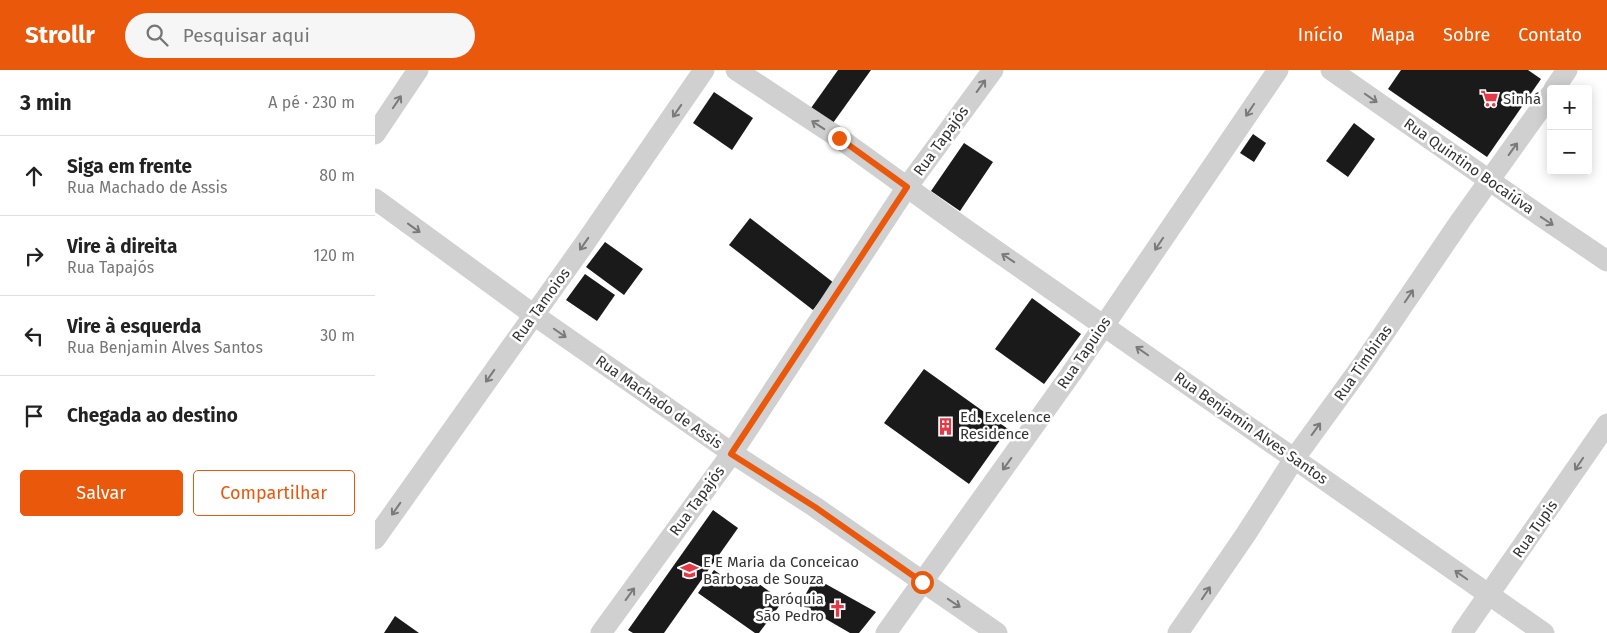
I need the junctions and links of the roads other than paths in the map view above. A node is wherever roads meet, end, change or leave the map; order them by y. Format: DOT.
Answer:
graph roads {
  1 [pos="418,70"];
  2 [pos="704,70"];
  3 [pos="736,70"];
  4 [pos="993,70"];
  5 [pos="1278,70"];
  6 [pos="1331,70"];
  7 [pos="1567,70"];
  8 [pos="1557,85"];
  9 [pos="1547,100"];
  10 [pos="375,134"];
  11 [pos="1490,181"];
  12 [pos="907,187"];
  13 [pos="375,199"];
  14 [pos="1607,261"];
  15 [pos="534,315"];
  16 [pos="1104,324"];
  17 [pos="1607,424"];
  18 [pos="731,454"];
  19 [pos="1294,459"];
  20 [pos="375,539"];
  21 [pos="922,582"];
  22 [pos="1489,595"];
  23 [pos="601,633"];
  24 [pos="887,633"];
  25 [pos="997,633"];
  26 [pos="1178,633"];
  27 [pos="1462,633"];
  28 [pos="1544,633"];
  10 -- 1 [label="street, one-way"];
  2 -- 15 [label="street, Rua Tamoios, one-way"];
  12 -- 3 [label="street, Rua Benjamin Alves Santos, one-way"];
  12 -- 4 [label="street, Rua Tapajós, one-way"];
  5 -- 16 [label="street, Rua Tapuios, one-way"];
  6 -- 11 [label="street, Rua Quintino Bocaiúva, one-way"];
  7 -- 8 [label="street"];
  11 -- 9 [label="street, Rua Timbiras, one-way"];
  11 -- 14 [label="street, Rua Quintino Bocaiúva, one-way"];
  19 -- 11 [label="street, Rua Timbiras, one-way"];
  16 -- 12 [label="street, Rua Benjamin Alves Santos, one-way"];
  12 -- 18 [label="street, Rua Tapajós"];
  13 -- 15 [label="street, Rua Machado de Assis, one-way"];
  15 -- 18 [label="street, Rua Machado de Assis, one-way"];
  15 -- 20 [label="street, Rua Tamoios, one-way"];
  19 -- 16 [label="street, Rua Benjamin Alves Santos, one-way"];
  16 -- 21 [label="street, Rua Tapuios, one-way"];
  17 -- 22 [label="street, Rua Tupis, one-way"];
  18 -- 21 [label="street, Rua Machado de Assis"];
  23 -- 18 [label="street, Rua Tapajós, one-way"];
  22 -- 19 [label="street, Rua Benjamin Alves Santos, one-way"];
  26 -- 19 [label="street, Rua Timbiras, one-way"];
  21 -- 24 [label="street, Rua Tapuios"];
  21 -- 25 [label="street, Rua Machado de Assis, one-way"];
  22 -- 27 [label="street, Rua Tupis"];
  22 -- 28 [label="street, Rua Benjamin Alves Santos"];
}
